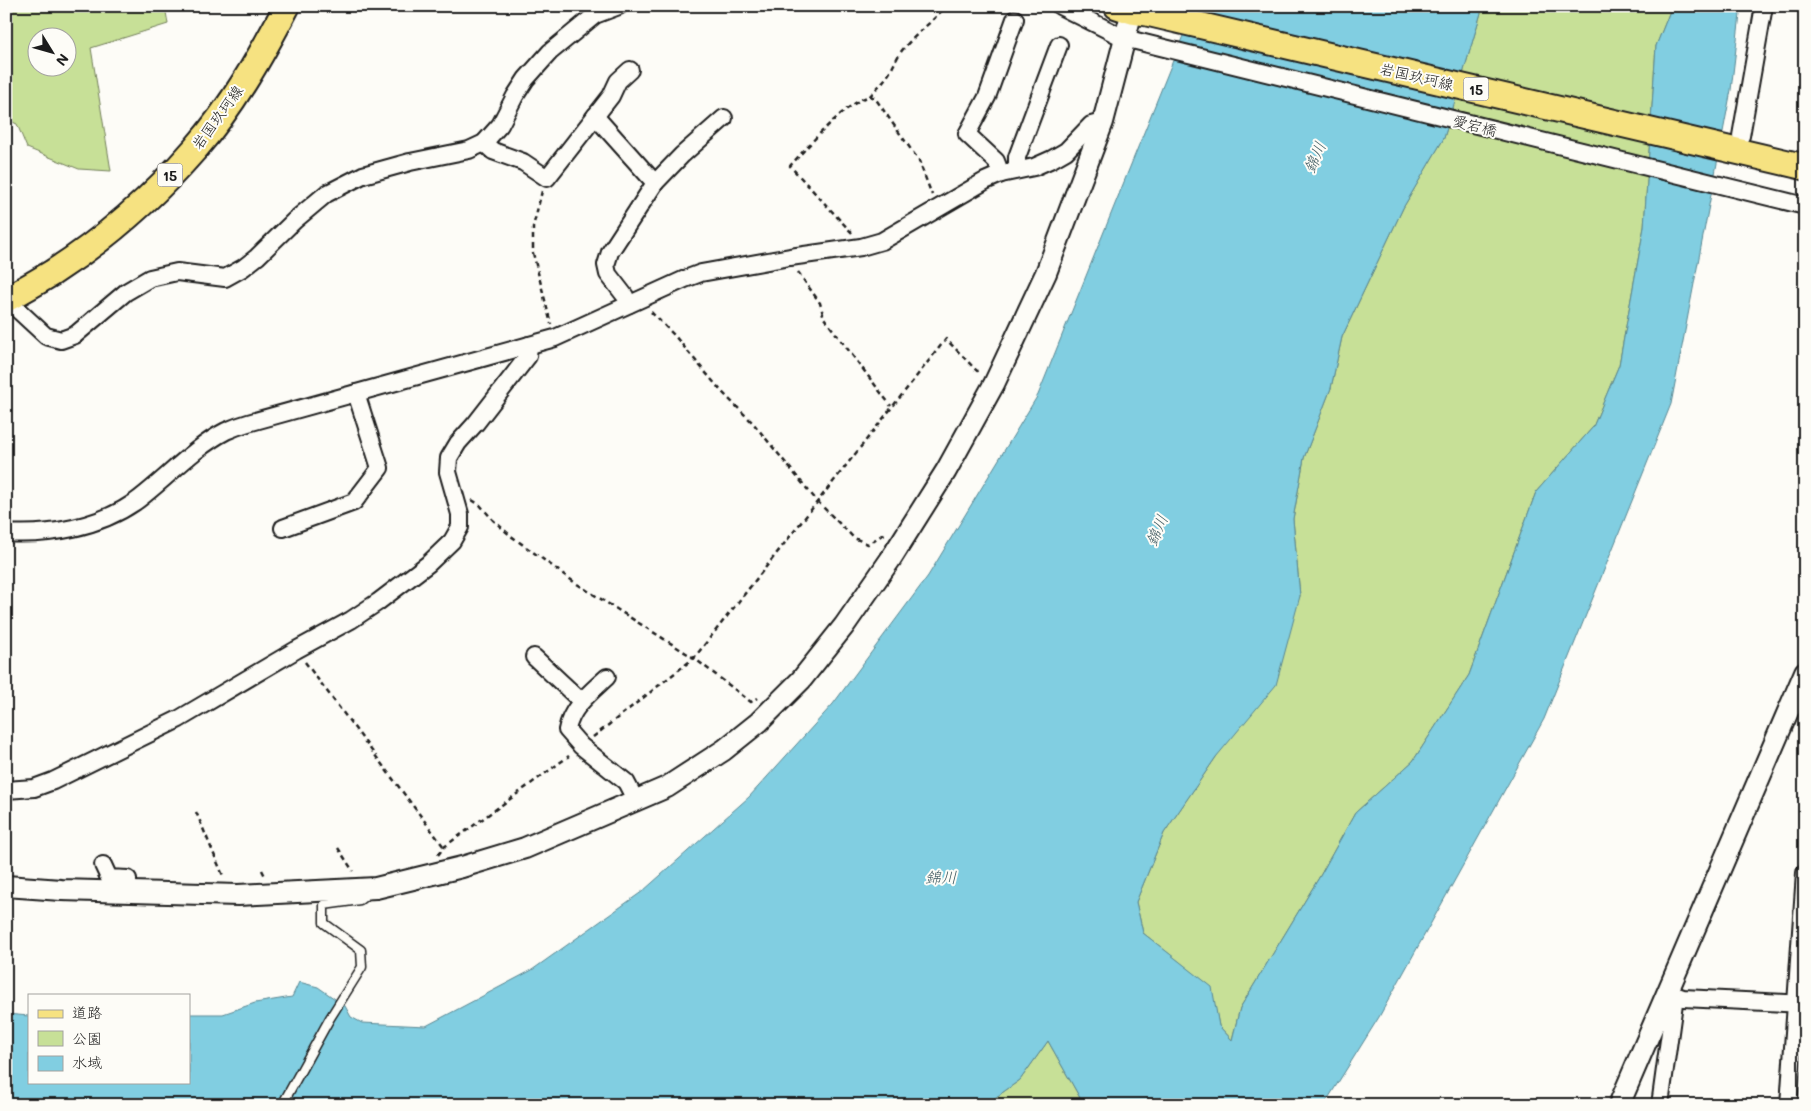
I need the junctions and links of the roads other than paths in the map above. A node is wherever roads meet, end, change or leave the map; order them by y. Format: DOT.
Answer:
graph roads {
  1 [pos="287,6"];
  2 [pos="619,6"];
  3 [pos="1060,6"];
  4 [pos="1764,6"];
  5 [pos="1132,9"];
  6 [pos="1015,19"];
  7 [pos="1124,38"];
  8 [pos="1059,45"];
  9 [pos="630,70"];
  10 [pos="595,116"];
  11 [pos="724,118"];
  12 [pos="1103,122"];
  13 [pos="1741,136"];
  14 [pos="484,143"];
  15 [pos="1805,167"];
  16 [pos="1017,170"];
  17 [pos="1001,174"];
  18 [pos="655,183"];
  19 [pos="1805,206"];
  20 [pos="6,299"];
  21 [pos="635,302"];
  22 [pos="529,345"];
  23 [pos="356,393"];
  24 [pos="283,528"];
  25 [pos="6,533"];
  26 [pos="534,656"];
  27 [pos="1805,672"];
  28 [pos="607,677"];
  29 [pos="581,701"];
  30 [pos="6,790"];
  31 [pos="636,801"];
  32 [pos="103,866"];
  33 [pos="1805,873"];
  34 [pos="6,886"];
  35 [pos="376,888"];
  36 [pos="128,892"];
  37 [pos="1670,994"];
  38 [pos="1800,1004"];
  39 [pos="282,1105"];
  40 [pos="1619,1105"];
  41 [pos="1660,1105"];
  42 [pos="1789,1105"];
  1 -- 20 [label="main road, 岩国玖珂線 / 15"];
  2 -- 14 [label="street"];
  3 -- 7 [label="street, 愛宕橋"];
  4 -- 13 [label="street"];
  5 -- 7 [label="street"];
  5 -- 15 [label="main road, 岩国玖珂線 / 15"];
  6 -- 17 [label="street"];
  7 -- 12 [label="street"];
  7 -- 19 [label="street, 愛宕橋"];
  8 -- 16 [label="street"];
  9 -- 10 [label="street"];
  10 -- 14 [label="street"];
  10 -- 18 [label="street"];
  11 -- 18 [label="street"];
  12 -- 16 [label="street"];
  12 -- 31 [label="street"];
  14 -- 20 [label="street"];
  16 -- 17 [label="street"];
  17 -- 21 [label="street"];
  18 -- 21 [label="street"];
  21 -- 22 [label="street"];
  22 -- 23 [label="street"];
  22 -- 30 [label="street"];
  23 -- 24 [label="street"];
  23 -- 25 [label="street"];
  26 -- 29 [label="street"];
  27 -- 37 [label="street"];
  28 -- 29 [label="street"];
  29 -- 31 [label="street"];
  31 -- 35 [label="street"];
  32 -- 36 [label="street"];
  33 -- 38 [label="street"];
  34 -- 36 [label="street"];
  35 -- 36 [label="street"];
  35 -- 39 [label="lane"];
  37 -- 38 [label="street"];
  37 -- 40 [label="street"];
  37 -- 41 [label="street"];
  38 -- 42 [label="street"];
}
